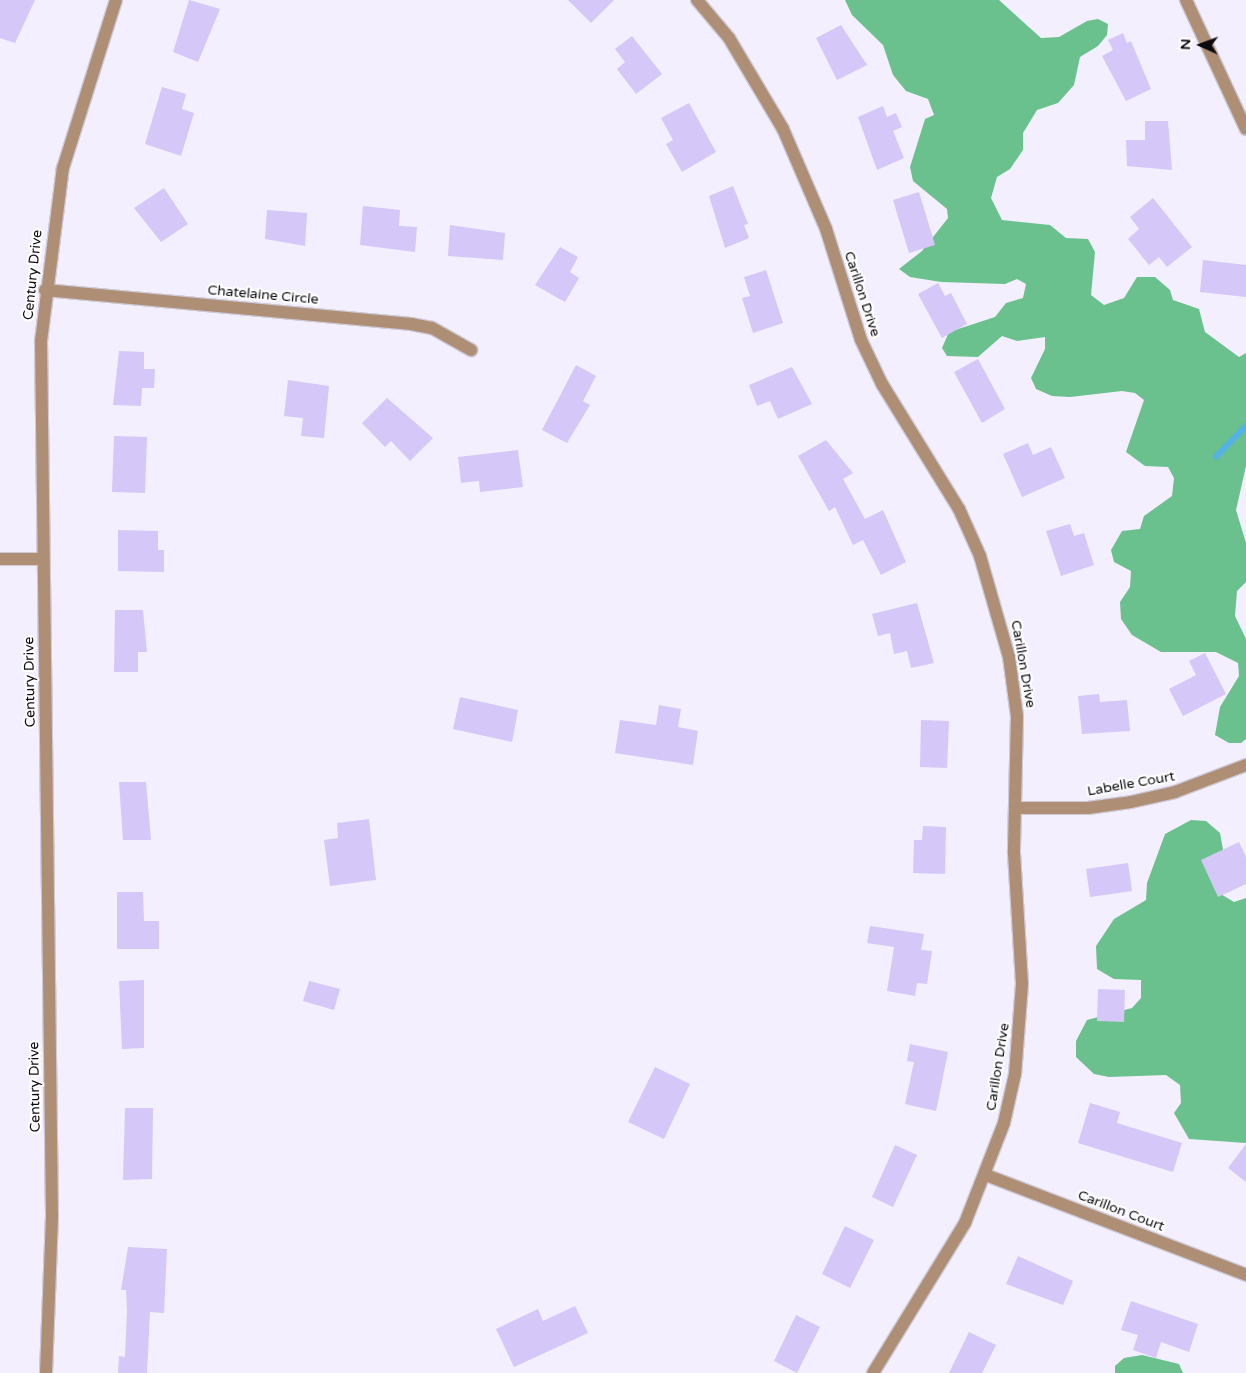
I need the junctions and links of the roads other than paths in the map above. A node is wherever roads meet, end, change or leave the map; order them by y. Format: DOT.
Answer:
graph roads {
  1 [pos="116,0"];
  2 [pos="697,0"];
  3 [pos="1186,0"];
  4 [pos="1246,129"];
  5 [pos="45,290"];
  6 [pos="471,350"];
  7 [pos="0,559"];
  8 [pos="43,559"];
  9 [pos="1246,765"];
  10 [pos="1016,808"];
  11 [pos="986,1175"];
  12 [pos="1246,1275"];
  13 [pos="46,1373"];
  14 [pos="873,1373"];
  1 -- 5 [label="street, Century Drive"];
  2 -- 10 [label="street, Carillon Drive"];
  3 -- 4 [label="street"];
  5 -- 6 [label="street, Chatelaine Circle"];
  5 -- 8 [label="street, Century Drive"];
  7 -- 8 [label="street"];
  8 -- 13 [label="street, Century Drive"];
  9 -- 10 [label="street, Labelle Court"];
  10 -- 11 [label="street, Carillon Drive"];
  11 -- 12 [label="street, Carillon Court"];
  11 -- 14 [label="street, Carillon Drive"];
}
